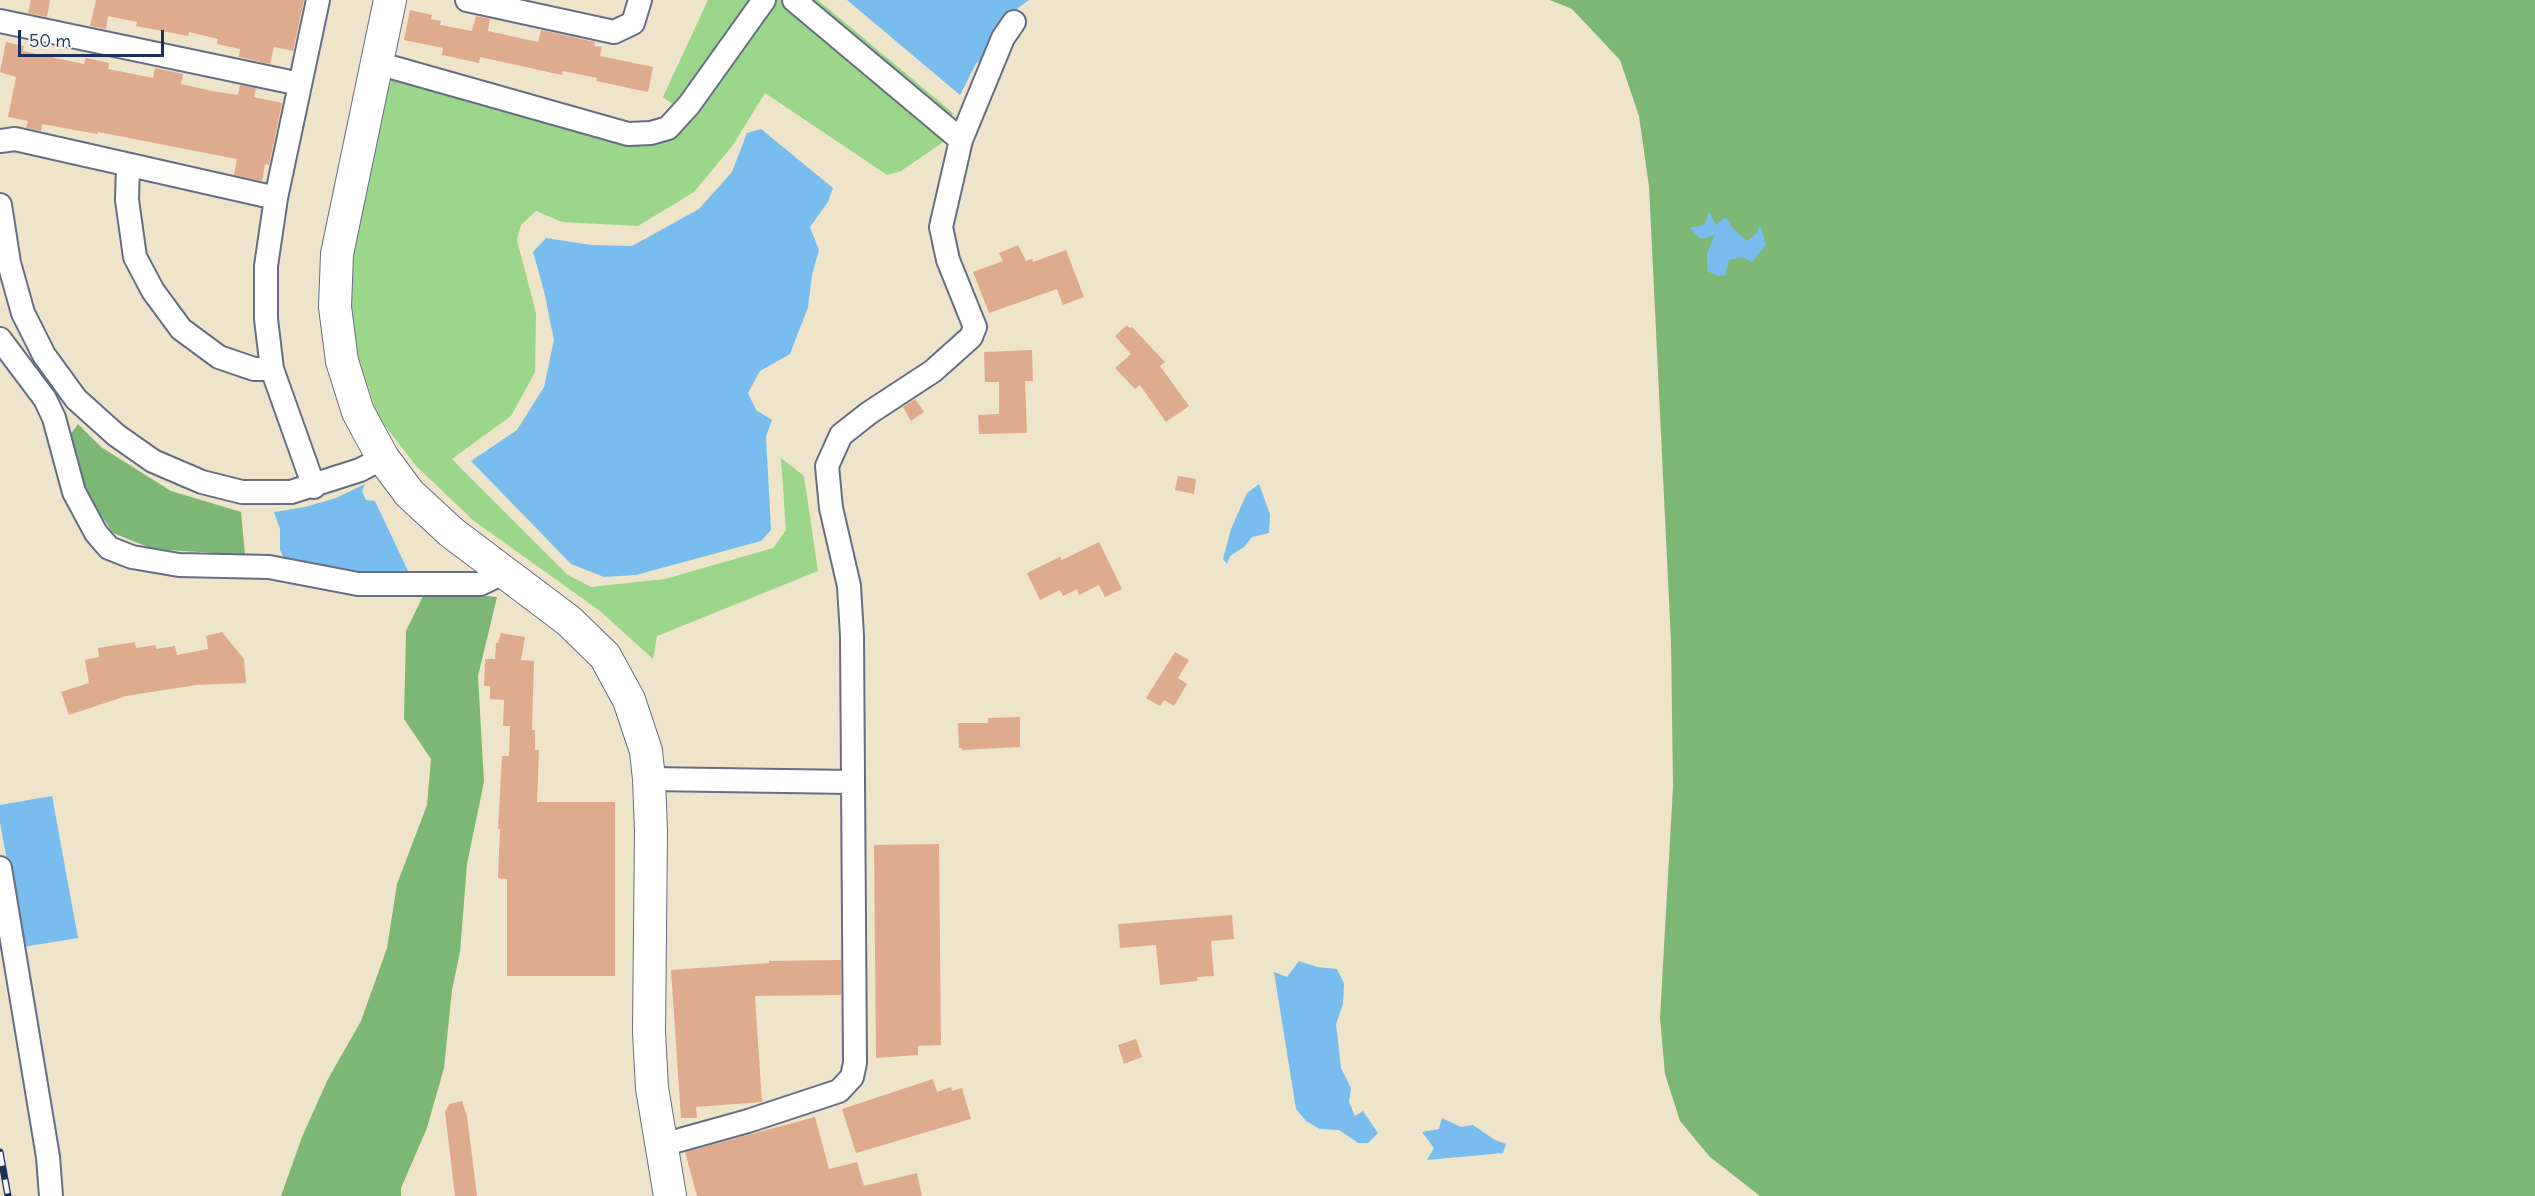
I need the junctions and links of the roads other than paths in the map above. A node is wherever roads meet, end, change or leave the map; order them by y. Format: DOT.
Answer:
graph roads {
  1 [pos="318,0"];
  2 [pos="390,0"];
  3 [pos="467,0"];
  4 [pos="640,0"];
  5 [pos="764,0"];
  6 [pos="794,0"];
  7 [pos="0,21"];
  8 [pos="1014,22"];
  9 [pos="377,63"];
  10 [pos="300,84"];
  11 [pos="961,140"];
  12 [pos="0,141"];
  13 [pos="128,165"];
  14 [pos="276,198"];
  15 [pos="0,205"];
  16 [pos="0,339"];
  17 [pos="272,369"];
  18 [pos="383,458"];
  19 [pos="314,487"];
  20 [pos="503,573"];
  21 [pos="649,779"];
  22 [pos="852,782"];
  23 [pos="0,868"];
  24 [pos="662,1145"];
  25 [pos="51,1196"];
  26 [pos="670,1196"];
  1 -- 10 [label="street"];
  2 -- 9 [label="street"];
  3 -- 4 [label="street"];
  5 -- 9 [label="street"];
  6 -- 11 [label="street"];
  7 -- 10 [label="street"];
  8 -- 11 [label="street"];
  9 -- 18 [label="street"];
  10 -- 14 [label="street"];
  11 -- 22 [label="street"];
  12 -- 13 [label="street"];
  13 -- 14 [label="street"];
  13 -- 17 [label="street"];
  14 -- 17 [label="street"];
  15 -- 19 [label="street"];
  16 -- 20 [label="street"];
  17 -- 19 [label="street"];
  18 -- 19 [label="street"];
  18 -- 20 [label="street"];
  20 -- 21 [label="street"];
  21 -- 22 [label="street"];
  21 -- 24 [label="street"];
  22 -- 24 [label="street"];
  23 -- 25 [label="street"];
  24 -- 26 [label="street"];
}
